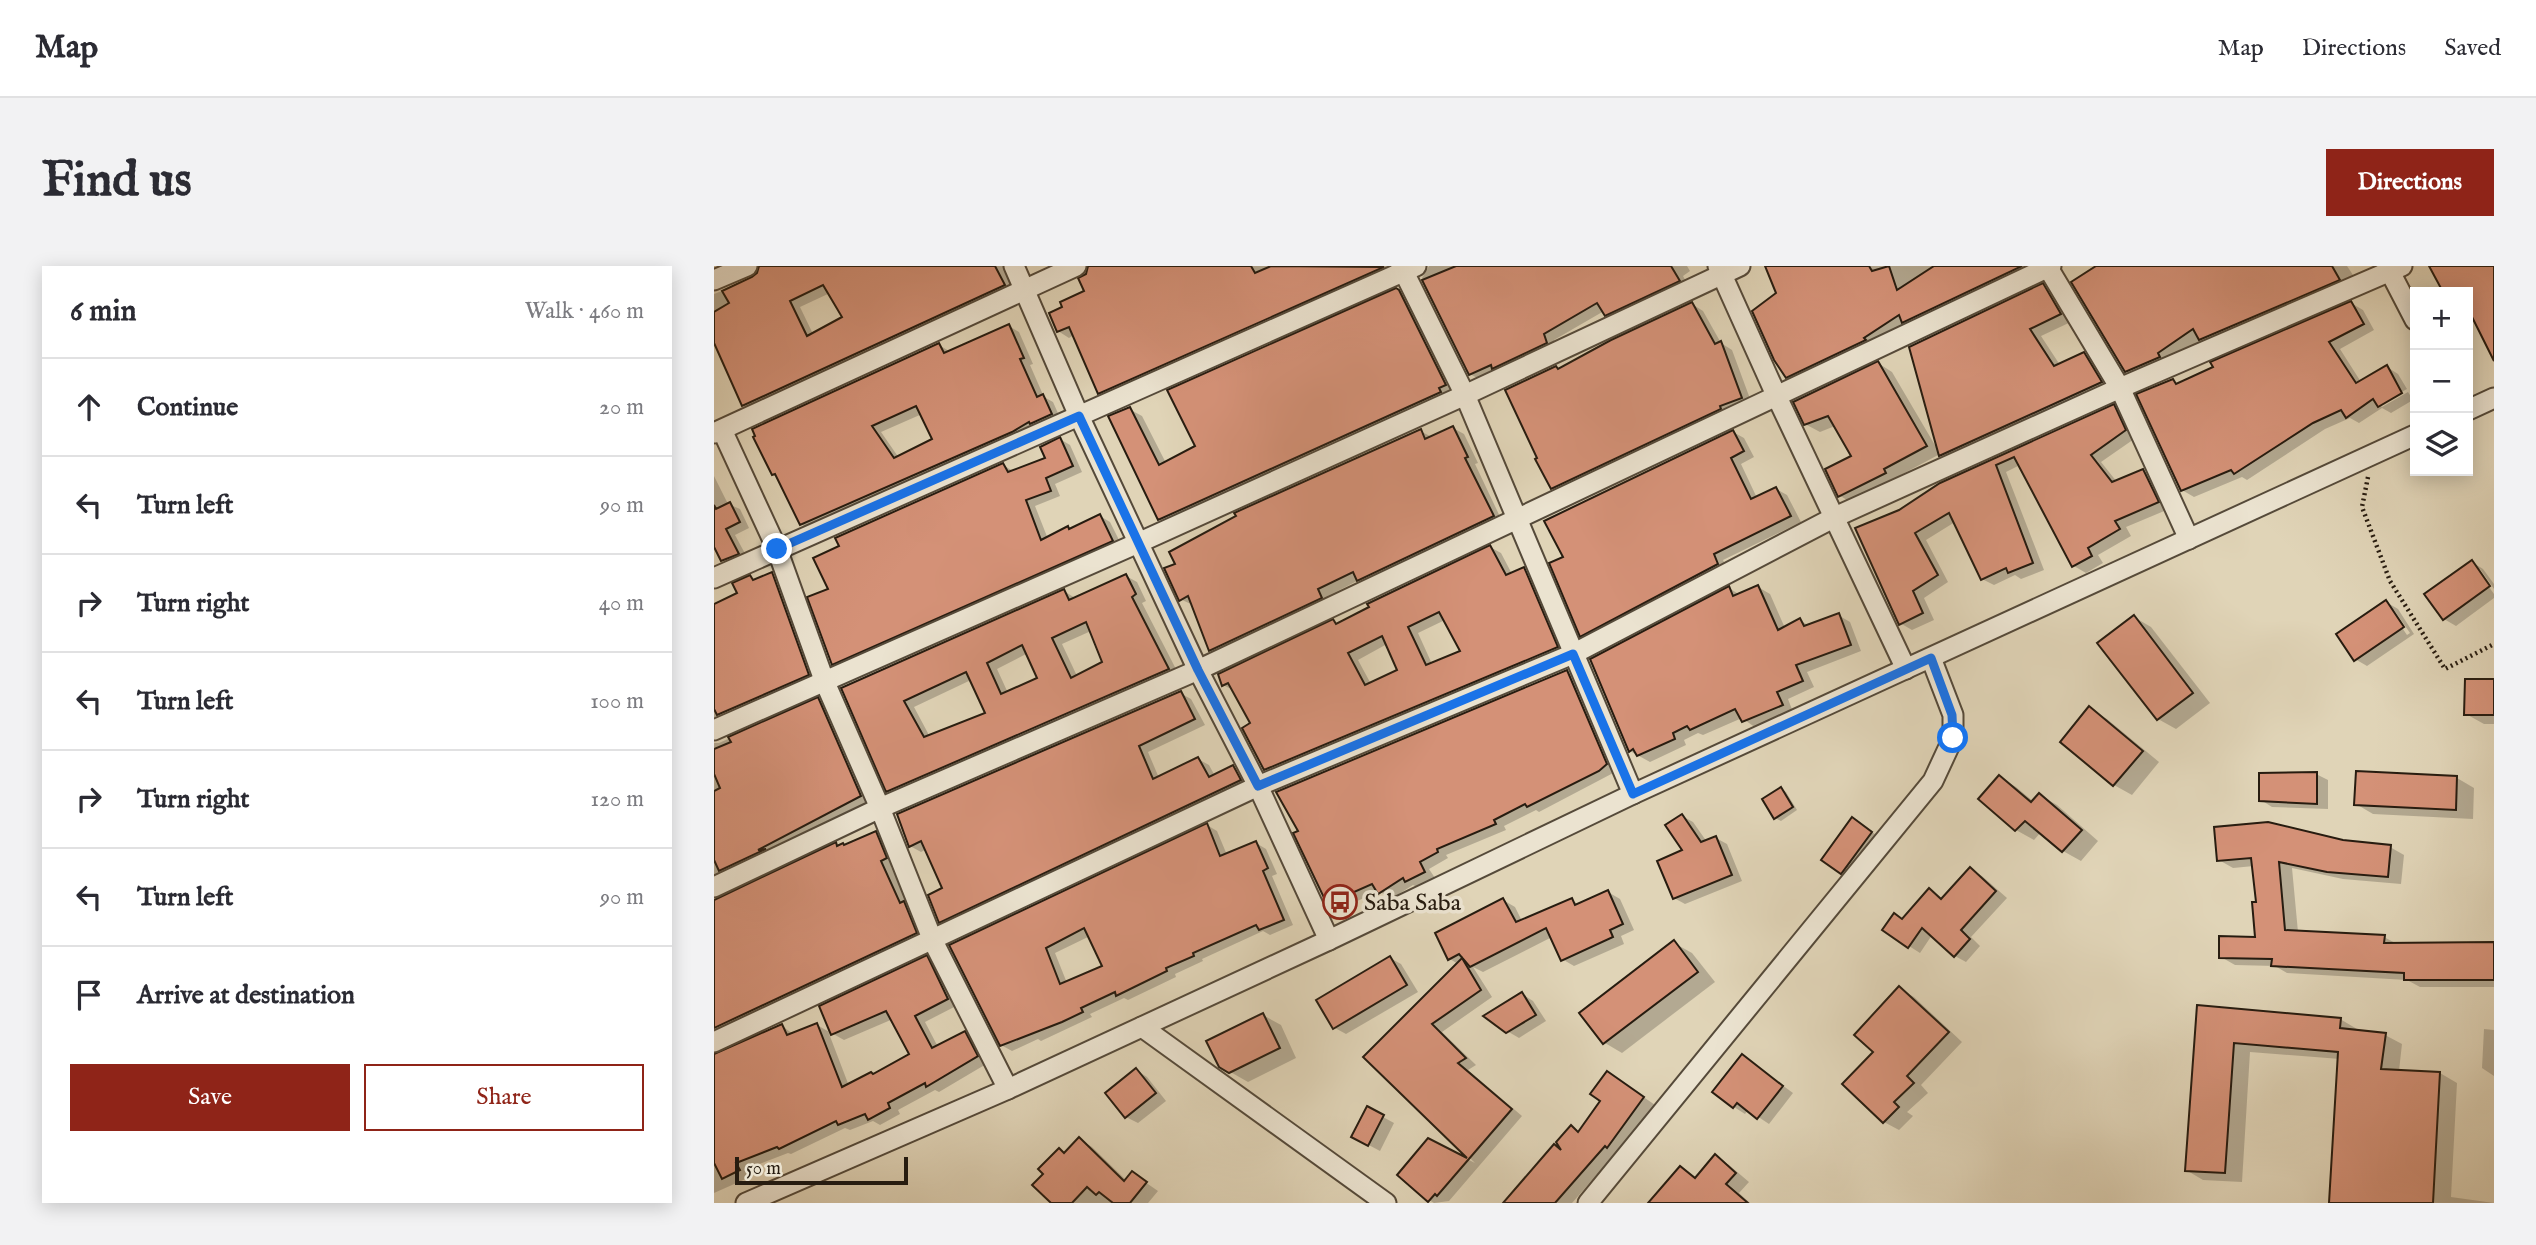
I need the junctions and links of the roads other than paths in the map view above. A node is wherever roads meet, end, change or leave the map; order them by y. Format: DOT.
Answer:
graph roads {
  1 [pos="747,266"];
  2 [pos="1014,266"];
  3 [pos="1076,266"];
  4 [pos="1740,266"];
  5 [pos="2049,266"];
  6 [pos="1407,268"];
  7 [pos="2393,268"];
  8 [pos="1720,270"];
  9 [pos="714,281"];
  10 [pos="1023,289"];
  11 [pos="2410,308"];
  12 [pos="2120,388"];
  13 [pos="1465,394"];
  14 [pos="1777,397"];
  15 [pos="2494,398"];
  16 [pos="2473,408"];
  17 [pos="1079,416"];
  18 [pos="718,431"];
  19 [pos="2410,438"];
  20 [pos="1835,517"];
  21 [pos="1519,520"];
  22 [pos="2189,538"];
  23 [pos="1138,543"];
  24 [pos="777,549"];
  25 [pos="714,578"];
  26 [pos="1573,654"];
  27 [pos="1931,658"];
  28 [pos="1906,669"];
  29 [pos="1198,670"];
  30 [pos="824,680"];
  31 [pos="714,730"];
  32 [pos="1258,786"];
  33 [pos="1633,794"];
  34 [pos="880,807"];
  35 [pos="714,887"];
  36 [pos="1329,940"];
  37 [pos="933,941"];
  38 [pos="1142,1027"];
  39 [pos="714,1042"];
  40 [pos="1008,1089"];
  41 [pos="747,1203"];
  42 [pos="1386,1203"];
  43 [pos="1588,1203"];
  1 -- 9 [label="street"];
  2 -- 10 [label="street"];
  3 -- 10 [label="street"];
  4 -- 8 [label="street"];
  5 -- 12 [label="street"];
  5 -- 14 [label="street"];
  6 -- 13 [label="street"];
  6 -- 17 [label="street"];
  7 -- 11 [label="street"];
  7 -- 12 [label="street"];
  8 -- 13 [label="street"];
  8 -- 14 [label="street"];
  10 -- 17 [label="street"];
  10 -- 18 [label="street"];
  12 -- 20 [label="street"];
  12 -- 22 [label="street"];
  13 -- 21 [label="street"];
  13 -- 23 [label="street"];
  14 -- 20 [label="street"];
  14 -- 21 [label="street"];
  15 -- 16 [label="street"];
  17 -- 23 [label="street"];
  17 -- 24 [label="street"];
  18 -- 24 [label="street"];
  19 -- 22 [label="street"];
  20 -- 26 [label="street"];
  20 -- 28 [label="street"];
  21 -- 26 [label="street"];
  21 -- 29 [label="street"];
  22 -- 27 [label="street"];
  23 -- 29 [label="street"];
  23 -- 30 [label="street"];
  24 -- 25 [label="street"];
  24 -- 30 [label="street"];
  26 -- 32 [label="street"];
  26 -- 33 [label="street"];
  27 -- 28 [label="street"];
  27 -- 43 [label="street"];
  28 -- 33 [label="street"];
  29 -- 32 [label="street"];
  29 -- 34 [label="street"];
  30 -- 31 [label="street"];
  30 -- 34 [label="street"];
  32 -- 36 [label="street"];
  32 -- 37 [label="street"];
  33 -- 36 [label="street"];
  34 -- 35 [label="street"];
  34 -- 37 [label="street"];
  36 -- 38 [label="street"];
  37 -- 39 [label="street"];
  37 -- 40 [label="street"];
  38 -- 40 [label="street"];
  38 -- 42 [label="street"];
  40 -- 41 [label="street"];
}
